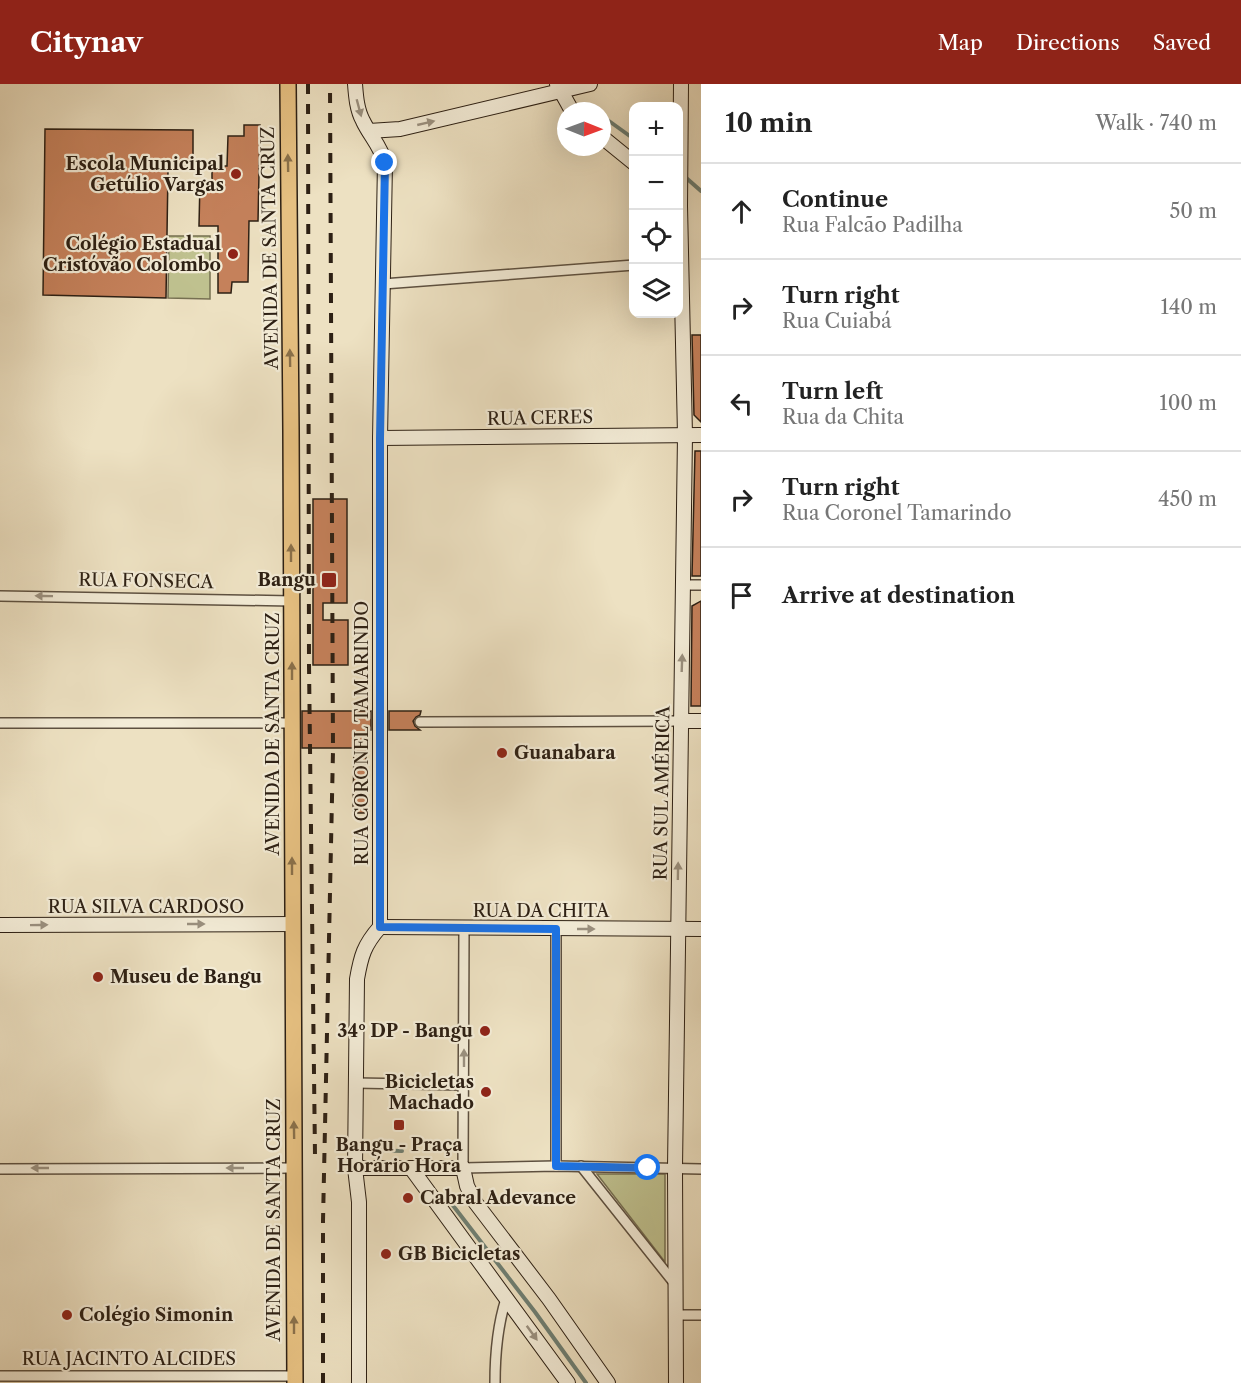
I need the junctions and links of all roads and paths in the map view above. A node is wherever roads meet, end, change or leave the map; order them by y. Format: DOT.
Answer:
graph roads {
  1 [pos="288,84"];
  2 [pos="355,84"];
  3 [pos="590,84"];
  4 [pos="681,84"];
  5 [pos="561,86"];
  6 [pos="568,102"];
  7 [pos="369,130"];
  8 [pos="611,145"];
  9 [pos="681,156"];
  10 [pos="629,160"];
  11 [pos="680,264"];
  12 [pos="629,265"];
  13 [pos="383,284"];
  14 [pos="685,435"];
  15 [pos="701,435"];
  16 [pos="380,438"];
  17 [pos="683,585"];
  18 [pos="701,585"];
  19 [pos="0,596"];
  20 [pos="292,601"];
  21 [pos="680,721"];
  22 [pos="701,721"];
  23 [pos="420,722"];
  24 [pos="0,723"];
  25 [pos="292,723"];
  26 [pos="293,924"];
  27 [pos="0,926"];
  28 [pos="380,927"];
  29 [pos="464,929"];
  30 [pos="556,929"];
  31 [pos="678,929"];
  32 [pos="701,929"];
  33 [pos="356,1083"];
  34 [pos="464,1085"];
  35 [pos="556,1166"];
  36 [pos="581,1166"];
  37 [pos="294,1168"];
  38 [pos="355,1168"];
  39 [pos="411,1168"];
  40 [pos="463,1168"];
  41 [pos="675,1168"];
  42 [pos="0,1169"];
  43 [pos="701,1169"];
  44 [pos="675,1284"];
  45 [pos="506,1299"];
  46 [pos="675,1315"];
  47 [pos="701,1315"];
  48 [pos="0,1376"];
  49 [pos="295,1380"];
  50 [pos="358,1383"];
  51 [pos="495,1383"];
  52 [pos="568,1383"];
  53 [pos="608,1383"];
  54 [pos="676,1383"];
  20 -- 1 [label="main road, AVENIDA DE SANTA CRUZ, one-way"];
  2 -- 7 [label="main road, RUA CORONEL TAMARINDO, one-way"];
  3 -- 5 [label="main road"];
  4 -- 9 [label="main road, RUA SUL AMÉRICA"];
  5 -- 6 [label="main road"];
  7 -- 5 [label="main road, one-way"];
  7 -- 13 [label="main road, RUA CORONEL TAMARINDO"];
  8 -- 10 [label="main road"];
  11 -- 14 [label="main road, RUA SUL AMÉRICA"];
  12 -- 13 [label="street"];
  13 -- 16 [label="main road, RUA CORONEL TAMARINDO"];
  14 -- 15 [label="main road, RUA CERES"];
  14 -- 16 [label="main road, RUA CERES"];
  14 -- 17 [label="main road, RUA SUL AMÉRICA"];
  16 -- 28 [label="main road, RUA CORONEL TAMARINDO"];
  17 -- 18 [label="street"];
  21 -- 17 [label="main road, RUA SUL AMÉRICA, one-way"];
  20 -- 19 [label="street, RUA FONSECA, one-way"];
  25 -- 20 [label="main road, AVENIDA DE SANTA CRUZ, one-way"];
  21 -- 22 [label="main road"];
  21 -- 23 [label="street"];
  31 -- 21 [label="main road, RUA SUL AMÉRICA, one-way"];
  24 -- 25 [label="street"];
  26 -- 25 [label="main road, AVENIDA DE SANTA CRUZ, one-way"];
  27 -- 26 [label="main road, RUA SILVA CARDOSO, one-way"];
  37 -- 26 [label="main road, AVENIDA DE SANTA CRUZ, one-way"];
  28 -- 29 [label="main road, RUA DA CHITA"];
  28 -- 33 [label="main road"];
  29 -- 30 [label="main road, RUA DA CHITA"];
  34 -- 29 [label="street, one-way"];
  30 -- 31 [label="main road, RUA DA CHITA, one-way"];
  30 -- 35 [label="street"];
  31 -- 32 [label="main road, RUA DA CHITA"];
  31 -- 41 [label="main road, RUA SUL AMÉRICA"];
  33 -- 34 [label="street"];
  33 -- 38 [label="main road"];
  34 -- 40 [label="street"];
  35 -- 36 [label="street"];
  35 -- 40 [label="street"];
  36 -- 41 [label="street"];
  36 -- 44 [label="street"];
  37 -- 42 [label="street, one-way"];
  49 -- 37 [label="main road, AVENIDA DE SANTA CRUZ, one-way"];
  38 -- 39 [label="main road"];
  38 -- 50 [label="main road"];
  39 -- 40 [label="main road"];
  39 -- 45 [label="main road"];
  40 -- 53 [label="main road"];
  41 -- 43 [label="street"];
  41 -- 44 [label="main road, RUA SUL AMÉRICA"];
  44 -- 46 [label="main road, RUA SUL AMÉRICA"];
  45 -- 51 [label="street"];
  45 -- 52 [label="main road, one-way"];
  46 -- 47 [label="street"];
  46 -- 54 [label="main road, RUA SUL AMÉRICA"];
  48 -- 49 [label="street, RUA JACINTO ALCIDES"];
}
